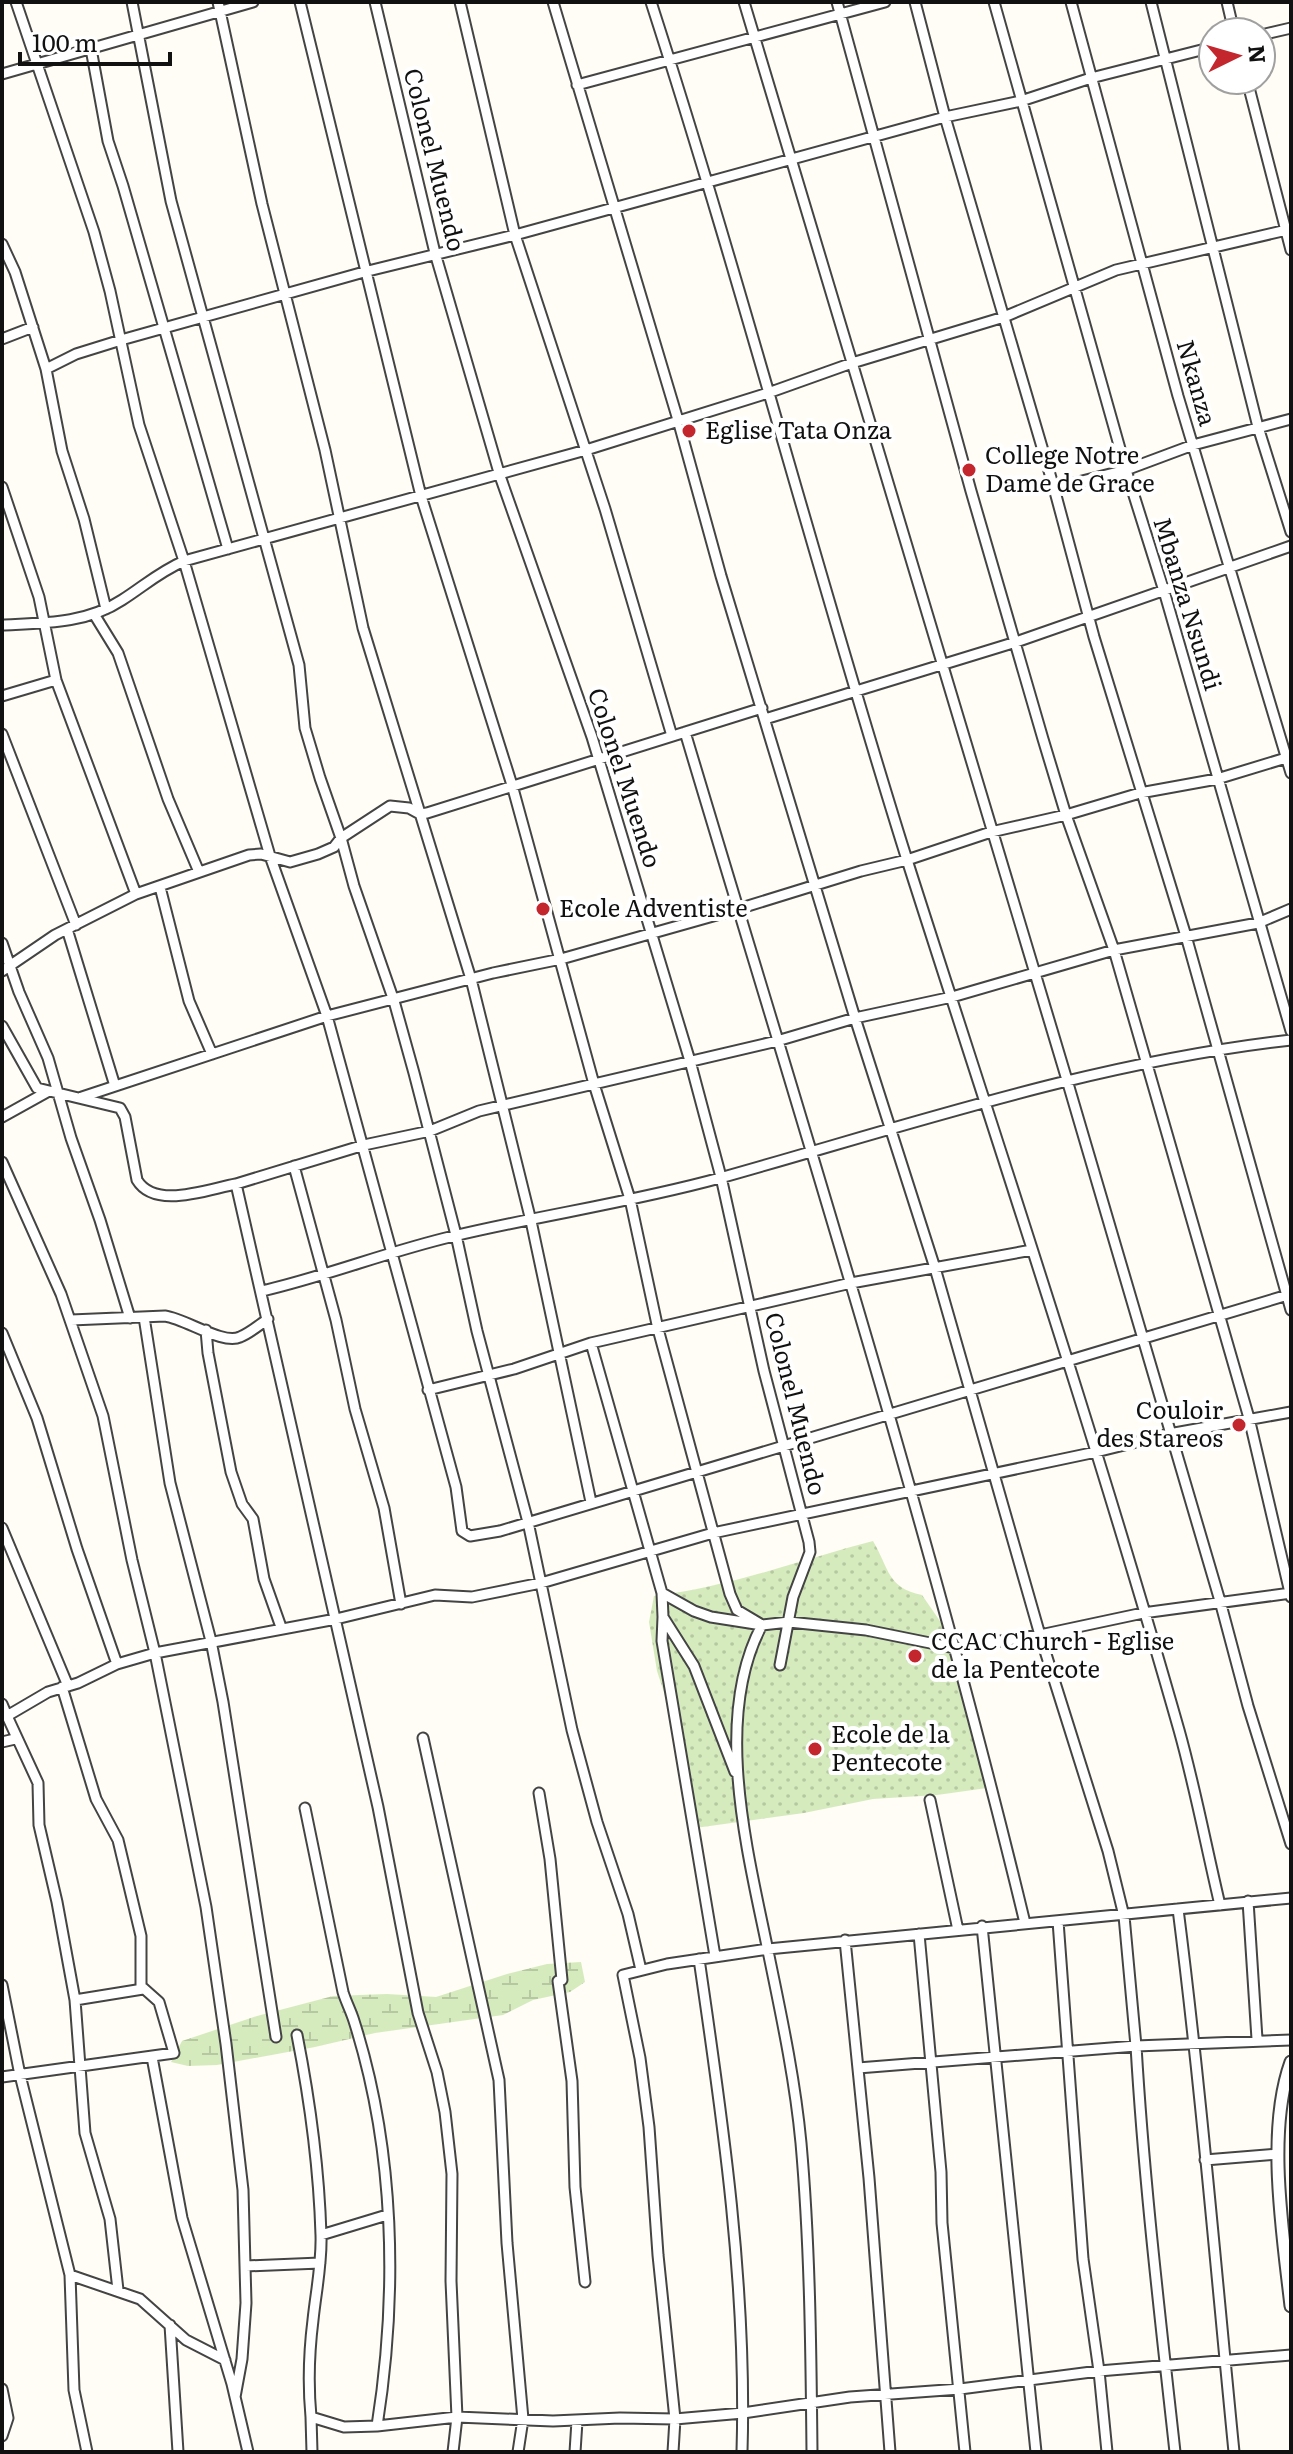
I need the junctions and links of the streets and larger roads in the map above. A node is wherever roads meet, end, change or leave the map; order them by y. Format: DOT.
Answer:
graph roads {
  1 [pos="16,2"];
  2 [pos="132,2"];
  3 [pos="253,2"];
  4 [pos="300,2"];
  5 [pos="375,2"];
  6 [pos="460,2"];
  7 [pos="553,2"];
  8 [pos="651,2"];
  9 [pos="744,2"];
  10 [pos="885,2"];
  11 [pos="915,2"];
  12 [pos="994,2"];
  13 [pos="1071,2"];
  14 [pos="1151,2"];
  15 [pos="220,6"];
  16 [pos="838,7"];
  17 [pos="139,35"];
  18 [pos="754,35"];
  19 [pos="91,49"];
  20 [pos="1197,51"];
  21 [pos="1164,58"];
  22 [pos="670,61"];
  23 [pos="36,65"];
  24 [pos="2,74"];
  25 [pos="1091,78"];
  26 [pos="577,85"];
  27 [pos="1251,96"];
  28 [pos="1021,101"];
  29 [pos="945,117"];
  30 [pos="875,136"];
  31 [pos="792,159"];
  32 [pos="708,182"];
  33 [pos="613,206"];
  34 [pos="1288,230"];
  35 [pos="515,235"];
  36 [pos="2,244"];
  37 [pos="1213,247"];
  38 [pos="1291,250"];
  39 [pos="435,253"];
  40 [pos="1144,264"];
  41 [pos="364,272"];
  42 [pos="1074,290"];
  43 [pos="284,295"];
  44 [pos="203,317"];
  45 [pos="1004,317"];
  46 [pos="33,327"];
  47 [pos="163,329"];
  48 [pos="2,339"];
  49 [pos="121,340"];
  50 [pos="931,340"];
  51 [pos="852,363"];
  52 [pos="46,369"];
  53 [pos="768,393"];
  54 [pos="1291,419"];
  55 [pos="678,420"];
  56 [pos="1258,427"];
  57 [pos="1193,445"];
  58 [pos="586,450"];
  59 [pos="1126,470"];
  60 [pos="500,476"];
  61 [pos="2,487"];
  62 [pos="1054,488"];
  63 [pos="421,496"];
  64 [pos="339,519"];
  65 [pos="1291,532"];
  66 [pos="265,539"];
  67 [pos="1291,546"];
  68 [pos="228,549"];
  69 [pos="184,561"];
  70 [pos="1230,566"];
  71 [pos="1164,591"];
  72 [pos="106,609"];
  73 [pos="94,614"];
  74 [pos="1089,616"];
  75 [pos="44,622"];
  76 [pos="2,625"];
  77 [pos="1016,642"];
  78 [pos="942,666"];
  79 [pos="56,680"];
  80 [pos="856,692"];
  81 [pos="2,696"];
  82 [pos="762,708"];
  83 [pos="765,719"];
  84 [pos="685,732"];
  85 [pos="2,734"];
  86 [pos="672,736"];
  87 [pos="598,758"];
  88 [pos="1286,758"];
  89 [pos="1291,773"];
  90 [pos="1217,779"];
  91 [pos="512,785"];
  92 [pos="1140,793"];
  93 [pos="420,814"];
  94 [pos="1066,815"];
  95 [pos="991,832"];
  96 [pos="341,838"];
  97 [pos="270,856"];
  98 [pos="907,860"];
  99 [pos="199,872"];
  100 [pos="817,885"];
  101 [pos="160,887"];
  102 [pos="136,894"];
  103 [pos="738,909"];
  104 [pos="1291,909"];
  105 [pos="1258,923"];
  106 [pos="72,927"];
  107 [pos="653,933"];
  108 [pos="1186,936"];
  109 [pos="2,943"];
  110 [pos="1114,950"];
  111 [pos="561,959"];
  112 [pos="6,969"];
  113 [pos="1034,971"];
  114 [pos="471,979"];
  115 [pos="952,997"];
  116 [pos="394,1001"];
  117 [pos="327,1016"];
  118 [pos="855,1018"];
  119 [pos="2,1026"];
  120 [pos="1291,1031"];
  121 [pos="1291,1040"];
  122 [pos="777,1041"];
  123 [pos="1219,1051"];
  124 [pos="212,1054"];
  125 [pos="690,1061"];
  126 [pos="1145,1063"];
  127 [pos="1067,1080"];
  128 [pos="594,1084"];
  129 [pos="115,1086"];
  130 [pos="47,1092"];
  131 [pos="58,1095"];
  132 [pos="78,1098"];
  133 [pos="986,1102"];
  134 [pos="501,1106"];
  135 [pos="2,1117"];
  136 [pos="891,1127"];
  137 [pos="430,1131"];
  138 [pos="364,1145"];
  139 [pos="812,1150"];
  140 [pos="2,1162"];
  141 [pos="294,1166"];
  142 [pos="721,1177"];
  143 [pos="236,1184"];
  144 [pos="630,1199"];
  145 [pos="531,1221"];
  146 [pos="456,1235"];
  147 [pos="1032,1250"];
  148 [pos="392,1252"];
  149 [pos="935,1268"];
  150 [pos="322,1274"];
  151 [pos="851,1283"];
  152 [pos="262,1291"];
  153 [pos="1289,1295"];
  154 [pos="750,1308"];
  155 [pos="1291,1310"];
  156 [pos="144,1317"];
  157 [pos="1218,1317"];
  158 [pos="130,1318"];
  159 [pos="268,1319"];
  160 [pos="71,1320"];
  161 [pos="658,1329"];
  162 [pos="206,1330"];
  163 [pos="2,1333"];
  164 [pos="1142,1339"];
  165 [pos="591,1343"];
  166 [pos="558,1354"];
  167 [pos="1068,1362"];
  168 [pos="489,1376"];
  169 [pos="971,1389"];
  170 [pos="428,1390"];
  171 [pos="1291,1412"];
  172 [pos="888,1415"];
  173 [pos="1249,1418"];
  174 [pos="1169,1434"];
  175 [pos="784,1444"];
  176 [pos="1096,1452"];
  177 [pos="695,1471"];
  178 [pos="994,1473"];
  179 [pos="631,1491"];
  180 [pos="911,1491"];
  181 [pos="591,1502"];
  182 [pos="802,1513"];
  183 [pos="528,1522"];
  184 [pos="2,1528"];
  185 [pos="713,1533"];
  186 [pos="649,1553"];
  187 [pos="541,1583"];
  188 [pos="662,1593"];
  189 [pos="1291,1594"];
  190 [pos="1220,1601"];
  191 [pos="401,1604"];
  192 [pos="1143,1613"];
  193 [pos="663,1617"];
  194 [pos="336,1619"];
  195 [pos="789,1622"];
  196 [pos="762,1625"];
  197 [pos="281,1627"];
  198 [pos="1040,1635"];
  199 [pos="211,1641"];
  200 [pos="955,1648"];
  201 [pos="155,1653"];
  202 [pos="117,1664"];
  203 [pos="780,1665"];
  204 [pos="65,1687"];
  205 [pos="2,1704"];
  206 [pos="7,1716"];
  207 [pos="423,1738"];
  208 [pos="15,1739"];
  209 [pos="2,1742"];
  210 [pos="739,1783"];
  211 [pos="539,1793"];
  212 [pos="930,1800"];
  213 [pos="305,1808"];
  214 [pos="1291,1844"];
  215 [pos="1291,1898"];
  216 [pos="1248,1901"];
  217 [pos="1220,1905"];
  218 [pos="1178,1909"];
  219 [pos="1124,1916"];
  220 [pos="1058,1921"];
  221 [pos="1025,1923"];
  222 [pos="982,1926"];
  223 [pos="958,1930"];
  224 [pos="919,1934"];
  225 [pos="845,1940"];
  226 [pos="768,1949"];
  227 [pos="715,1956"];
  228 [pos="699,1959"];
  229 [pos="641,1970"];
  230 [pos="2,1985"];
  231 [pos="143,1989"];
  232 [pos="75,2000"];
  233 [pos="297,2035"];
  234 [pos="276,2037"];
  235 [pos="1257,2039"];
  236 [pos="1291,2040"];
  237 [pos="1195,2042"];
  238 [pos="1136,2046"];
  239 [pos="1068,2052"];
  240 [pos="152,2057"];
  241 [pos="994,2057"];
  242 [pos="931,2062"];
  243 [pos="1291,2062"];
  244 [pos="81,2066"];
  245 [pos="858,2068"];
  246 [pos="20,2075"];
  247 [pos="2,2077"];
  248 [pos="1278,2154"];
  249 [pos="1205,2160"];
  250 [pos="387,2215"];
  251 [pos="321,2235"];
  252 [pos="320,2263"];
  253 [pos="246,2266"];
  254 [pos="70,2275"];
  255 [pos="585,2282"];
  256 [pos="118,2290"];
  257 [pos="1291,2306"];
  258 [pos="170,2325"];
  259 [pos="1291,2355"];
  260 [pos="225,2360"];
  261 [pos="1225,2361"];
  262 [pos="1166,2366"];
  263 [pos="1099,2371"];
  264 [pos="1029,2380"];
  265 [pos="2,2389"];
  266 [pos="960,2389"];
  267 [pos="888,2395"];
  268 [pos="235,2397"];
  269 [pos="811,2402"];
  270 [pos="743,2413"];
  271 [pos="311,2417"];
  272 [pos="457,2417"];
  273 [pos="523,2419"];
  274 [pos="675,2419"];
  275 [pos="577,2421"];
  276 [pos="377,2426"];
  277 [pos="2,2436"];
  278 [pos="87,2452"];
  279 [pos="178,2452"];
  280 [pos="248,2452"];
  281 [pos="312,2452"];
  282 [pos="453,2452"];
  283 [pos="518,2452"];
  284 [pos="575,2452"];
  285 [pos="673,2452"];
  286 [pos="742,2452"];
  287 [pos="812,2452"];
  288 [pos="890,2452"];
  289 [pos="965,2452"];
  290 [pos="1036,2452"];
  291 [pos="1107,2452"];
  292 [pos="1175,2452"];
  293 [pos="1234,2452"];
  1 -- 23 [label="street"];
  2 -- 17 [label="street"];
  3 -- 15 [label="street"];
  4 -- 41 [label="street"];
  5 -- 39 [label="street, Colonel Muendo"];
  6 -- 35 [label="street"];
  7 -- 26 [label="street"];
  8 -- 22 [label="street"];
  9 -- 18 [label="street"];
  10 -- 16 [label="street"];
  11 -- 29 [label="street"];
  12 -- 28 [label="street, Mbanza Nsundi"];
  13 -- 25 [label="street, Nkanza"];
  14 -- 21 [label="street"];
  15 -- 17 [label="street"];
  15 -- 43 [label="street"];
  16 -- 18 [label="street"];
  16 -- 30 [label="street"];
  17 -- 19 [label="street"];
  17 -- 44 [label="street"];
  18 -- 22 [label="street"];
  18 -- 31 [label="street"];
  19 -- 23 [label="street"];
  19 -- 47 [label="street"];
  20 -- 21 [label="street"];
  21 -- 25 [label="street"];
  21 -- 37 [label="street"];
  22 -- 26 [label="street"];
  22 -- 32 [label="street"];
  23 -- 24 [label="street"];
  23 -- 49 [label="street"];
  25 -- 28 [label="street"];
  25 -- 40 [label="street, Nkanza"];
  26 -- 33 [label="street"];
  27 -- 34 [label="street"];
  28 -- 29 [label="street"];
  28 -- 42 [label="street, Mbanza Nsundi"];
  29 -- 30 [label="street"];
  29 -- 45 [label="street"];
  30 -- 31 [label="street"];
  30 -- 50 [label="street"];
  31 -- 32 [label="street"];
  31 -- 51 [label="street"];
  32 -- 33 [label="street"];
  32 -- 53 [label="street"];
  33 -- 35 [label="street"];
  33 -- 55 [label="street"];
  34 -- 37 [label="street"];
  34 -- 38 [label="street"];
  35 -- 39 [label="street"];
  35 -- 58 [label="street"];
  36 -- 46 [label="street"];
  37 -- 40 [label="street"];
  37 -- 56 [label="street"];
  39 -- 41 [label="street"];
  39 -- 60 [label="street, Colonel Muendo"];
  40 -- 42 [label="street"];
  40 -- 57 [label="street, Nkanza"];
  41 -- 43 [label="street"];
  41 -- 63 [label="street"];
  42 -- 45 [label="street"];
  42 -- 59 [label="street, Mbanza Nsundi"];
  43 -- 44 [label="street"];
  43 -- 64 [label="street"];
  44 -- 47 [label="street"];
  44 -- 66 [label="street"];
  45 -- 50 [label="street"];
  45 -- 62 [label="street"];
  46 -- 48 [label="street"];
  46 -- 52 [label="street"];
  47 -- 49 [label="street"];
  47 -- 68 [label="street"];
  49 -- 52 [label="street"];
  49 -- 69 [label="street"];
  50 -- 51 [label="street"];
  50 -- 77 [label="street"];
  51 -- 53 [label="street"];
  51 -- 78 [label="street"];
  52 -- 72 [label="street"];
  53 -- 55 [label="street"];
  53 -- 80 [label="street"];
  54 -- 56 [label="street"];
  55 -- 58 [label="street"];
  55 -- 82 [label="street"];
  56 -- 57 [label="street"];
  56 -- 65 [label="street"];
  57 -- 59 [label="street"];
  57 -- 70 [label="street, Nkanza"];
  58 -- 60 [label="street"];
  58 -- 86 [label="street"];
  59 -- 62 [label="street"];
  59 -- 71 [label="street, Mbanza Nsundi"];
  60 -- 63 [label="street"];
  60 -- 87 [label="street, Colonel Muendo"];
  61 -- 75 [label="street"];
  62 -- 74 [label="street"];
  63 -- 64 [label="street"];
  63 -- 91 [label="street"];
  64 -- 66 [label="street"];
  64 -- 93 [label="street"];
  66 -- 68 [label="street"];
  66 -- 96 [label="street"];
  67 -- 70 [label="street"];
  68 -- 69 [label="street"];
  69 -- 72 [label="street"];
  69 -- 97 [label="street"];
  70 -- 71 [label="street"];
  70 -- 88 [label="street, Nkanza"];
  71 -- 74 [label="street"];
  71 -- 90 [label="street, Mbanza Nsundi"];
  72 -- 73 [label="street"];
  73 -- 75 [label="street"];
  73 -- 99 [label="street"];
  74 -- 77 [label="street"];
  74 -- 92 [label="street"];
  75 -- 76 [label="street"];
  75 -- 79 [label="street"];
  77 -- 78 [label="street"];
  77 -- 94 [label="street"];
  78 -- 80 [label="street"];
  78 -- 95 [label="street"];
  79 -- 81 [label="street"];
  79 -- 102 [label="street"];
  80 -- 83 [label="street"];
  80 -- 98 [label="street"];
  82 -- 83 [label="street"];
  82 -- 84 [label="street"];
  83 -- 100 [label="street"];
  84 -- 86 [label="street"];
  84 -- 103 [label="street"];
  85 -- 106 [label="street"];
  86 -- 87 [label="street"];
  87 -- 91 [label="street"];
  87 -- 107 [label="street, Colonel Muendo"];
  88 -- 89 [label="street, Nkanza"];
  88 -- 90 [label="street"];
  90 -- 92 [label="street"];
  90 -- 105 [label="street, Mbanza Nsundi"];
  91 -- 93 [label="street"];
  91 -- 111 [label="street"];
  92 -- 94 [label="street"];
  92 -- 108 [label="street"];
  93 -- 96 [label="street"];
  93 -- 114 [label="street"];
  94 -- 95 [label="street"];
  94 -- 110 [label="street"];
  95 -- 98 [label="street"];
  95 -- 113 [label="street"];
  96 -- 97 [label="street"];
  96 -- 116 [label="street"];
  97 -- 99 [label="street"];
  97 -- 117 [label="street"];
  98 -- 100 [label="street"];
  98 -- 115 [label="street"];
  99 -- 101 [label="street"];
  100 -- 103 [label="street"];
  100 -- 118 [label="street"];
  101 -- 102 [label="street"];
  101 -- 124 [label="street"];
  102 -- 106 [label="street"];
  103 -- 107 [label="street"];
  103 -- 122 [label="street"];
  104 -- 105 [label="street"];
  105 -- 108 [label="street"];
  105 -- 120 [label="street, Mbanza Nsundi"];
  106 -- 112 [label="street"];
  106 -- 129 [label="street"];
  107 -- 111 [label="street"];
  107 -- 125 [label="street, Colonel Muendo"];
  108 -- 110 [label="street"];
  108 -- 123 [label="street"];
  109 -- 112 [label="street"];
  110 -- 113 [label="street"];
  110 -- 126 [label="street"];
  111 -- 114 [label="street"];
  111 -- 128 [label="street"];
  112 -- 131 [label="street"];
  113 -- 115 [label="street"];
  113 -- 127 [label="street"];
  114 -- 116 [label="street"];
  114 -- 134 [label="street"];
  115 -- 118 [label="street"];
  115 -- 133 [label="street"];
  116 -- 117 [label="street"];
  116 -- 137 [label="street"];
  117 -- 124 [label="street"];
  117 -- 138 [label="street"];
  118 -- 122 [label="street"];
  118 -- 136 [label="street"];
  119 -- 130 [label="street"];
  121 -- 123 [label="street"];
  122 -- 125 [label="street"];
  122 -- 139 [label="street"];
  123 -- 126 [label="street"];
  123 -- 153 [label="street"];
  124 -- 129 [label="street"];
  125 -- 128 [label="street"];
  125 -- 142 [label="street, Colonel Muendo"];
  126 -- 127 [label="street"];
  126 -- 157 [label="street"];
  127 -- 133 [label="street"];
  127 -- 164 [label="street"];
  128 -- 134 [label="street"];
  128 -- 144 [label="street"];
  129 -- 132 [label="street"];
  130 -- 131 [label="street"];
  130 -- 135 [label="street"];
  131 -- 132 [label="street"];
  131 -- 158 [label="street"];
  132 -- 143 [label="street"];
  133 -- 136 [label="street"];
  133 -- 147 [label="street"];
  134 -- 137 [label="street"];
  134 -- 145 [label="street"];
  136 -- 139 [label="street"];
  136 -- 149 [label="street"];
  137 -- 138 [label="street"];
  137 -- 146 [label="street"];
  138 -- 141 [label="street"];
  138 -- 148 [label="street"];
  139 -- 142 [label="street"];
  139 -- 151 [label="street"];
  140 -- 160 [label="street"];
  141 -- 143 [label="street"];
  141 -- 150 [label="street"];
  142 -- 144 [label="street"];
  142 -- 154 [label="street, Colonel Muendo"];
  143 -- 152 [label="street"];
  144 -- 145 [label="street"];
  144 -- 161 [label="street"];
  145 -- 146 [label="street"];
  145 -- 166 [label="street"];
  146 -- 148 [label="street"];
  146 -- 168 [label="street"];
  147 -- 149 [label="street"];
  147 -- 167 [label="street"];
  148 -- 150 [label="street"];
  148 -- 170 [label="street"];
  149 -- 151 [label="street"];
  149 -- 169 [label="street"];
  150 -- 152 [label="street"];
  150 -- 191 [label="street"];
  151 -- 154 [label="street"];
  151 -- 172 [label="street"];
  152 -- 159 [label="street"];
  153 -- 155 [label="street"];
  153 -- 157 [label="street"];
  154 -- 161 [label="street"];
  154 -- 175 [label="street, Colonel Muendo"];
  156 -- 158 [label="street"];
  156 -- 162 [label="street"];
  156 -- 199 [label="street"];
  157 -- 164 [label="street"];
  157 -- 173 [label="street"];
  158 -- 160 [label="street"];
  159 -- 162 [label="street"];
  159 -- 194 [label="street"];
  160 -- 201 [label="street"];
  161 -- 165 [label="street"];
  161 -- 177 [label="street"];
  162 -- 197 [label="street"];
  163 -- 202 [label="street"];
  164 -- 167 [label="street"];
  164 -- 174 [label="street"];
  165 -- 166 [label="street"];
  165 -- 179 [label="street"];
  166 -- 168 [label="street"];
  166 -- 181 [label="street"];
  167 -- 169 [label="street"];
  167 -- 176 [label="street"];
  168 -- 170 [label="street"];
  168 -- 183 [label="street"];
  169 -- 172 [label="street"];
  169 -- 178 [label="street"];
  170 -- 183 [label="street"];
  171 -- 173 [label="street"];
  172 -- 175 [label="street"];
  172 -- 180 [label="street"];
  173 -- 174 [label="street"];
  173 -- 189 [label="street"];
  174 -- 176 [label="street"];
  174 -- 190 [label="street"];
  175 -- 177 [label="street"];
  175 -- 182 [label="street, Colonel Muendo"];
  176 -- 178 [label="street"];
  176 -- 192 [label="street"];
  177 -- 179 [label="street"];
  177 -- 185 [label="street"];
  178 -- 180 [label="street"];
  178 -- 198 [label="street"];
  179 -- 181 [label="street"];
  179 -- 186 [label="street"];
  180 -- 182 [label="street"];
  180 -- 200 [label="street"];
  181 -- 183 [label="street"];
  182 -- 185 [label="street"];
  182 -- 195 [label="street, Colonel Muendo"];
  183 -- 187 [label="street"];
  184 -- 204 [label="street"];
  185 -- 186 [label="street"];
  185 -- 196 [label="street"];
  186 -- 187 [label="street"];
  186 -- 188 [label="street"];
  187 -- 191 [label="street"];
  187 -- 229 [label="street"];
  188 -- 193 [label="street"];
  188 -- 196 [label="street"];
  189 -- 190 [label="street"];
  190 -- 192 [label="street"];
  190 -- 214 [label="street"];
  191 -- 194 [label="street"];
  192 -- 198 [label="street"];
  192 -- 217 [label="street"];
  193 -- 210 [label="street"];
  193 -- 227 [label="street"];
  194 -- 197 [label="street"];
  194 -- 272 [label="street"];
  195 -- 196 [label="street"];
  195 -- 200 [label="street"];
  195 -- 203 [label="street, Colonel Muendo"];
  196 -- 210 [label="street"];
  197 -- 199 [label="street"];
  198 -- 200 [label="street"];
  198 -- 219 [label="street"];
  199 -- 201 [label="street"];
  199 -- 234 [label="street"];
  200 -- 221 [label="street"];
  201 -- 202 [label="street"];
  201 -- 253 [label="street"];
  202 -- 204 [label="street"];
  204 -- 206 [label="street"];
  204 -- 231 [label="street"];
  205 -- 206 [label="street"];
  206 -- 208 [label="street"];
  207 -- 273 [label="street"];
  208 -- 209 [label="street"];
  208 -- 232 [label="street"];
  210 -- 226 [label="street"];
  211 -- 255 [label="street"];
  212 -- 223 [label="street"];
  213 -- 250 [label="street"];
  215 -- 216 [label="street"];
  216 -- 217 [label="street"];
  216 -- 235 [label="street"];
  217 -- 218 [label="street"];
  218 -- 219 [label="street"];
  218 -- 237 [label="street"];
  219 -- 220 [label="street"];
  219 -- 238 [label="street"];
  220 -- 221 [label="street"];
  220 -- 239 [label="street"];
  221 -- 222 [label="street"];
  222 -- 223 [label="street"];
  222 -- 241 [label="street"];
  223 -- 224 [label="street"];
  224 -- 225 [label="street"];
  224 -- 242 [label="street"];
  225 -- 226 [label="street"];
  225 -- 245 [label="street"];
  226 -- 227 [label="street"];
  226 -- 269 [label="street"];
  227 -- 228 [label="street"];
  228 -- 229 [label="street"];
  228 -- 270 [label="street"];
  229 -- 274 [label="street"];
  230 -- 246 [label="street"];
  231 -- 232 [label="street"];
  231 -- 240 [label="street"];
  232 -- 244 [label="street"];
  233 -- 251 [label="street"];
  235 -- 236 [label="street"];
  235 -- 237 [label="street"];
  237 -- 238 [label="street"];
  237 -- 249 [label="street"];
  238 -- 239 [label="street"];
  238 -- 262 [label="street"];
  239 -- 241 [label="street"];
  239 -- 263 [label="street"];
  240 -- 244 [label="street"];
  240 -- 260 [label="street"];
  241 -- 242 [label="street"];
  241 -- 264 [label="street"];
  242 -- 245 [label="street"];
  242 -- 266 [label="street"];
  243 -- 248 [label="street"];
  244 -- 246 [label="street"];
  244 -- 256 [label="street"];
  245 -- 267 [label="street"];
  246 -- 247 [label="street"];
  246 -- 254 [label="street"];
  248 -- 249 [label="street"];
  248 -- 257 [label="street"];
  249 -- 261 [label="street"];
  250 -- 251 [label="street"];
  250 -- 276 [label="street"];
  251 -- 252 [label="street"];
  252 -- 253 [label="street"];
  252 -- 271 [label="street"];
  253 -- 268 [label="street"];
  254 -- 256 [label="street"];
  254 -- 278 [label="street"];
  256 -- 258 [label="street"];
  258 -- 260 [label="street"];
  258 -- 279 [label="street"];
  259 -- 261 [label="street"];
  260 -- 268 [label="street"];
  261 -- 262 [label="street"];
  261 -- 293 [label="street"];
  262 -- 263 [label="street"];
  262 -- 292 [label="street"];
  263 -- 264 [label="street"];
  263 -- 291 [label="street"];
  264 -- 266 [label="street"];
  264 -- 290 [label="street"];
  265 -- 277 [label="street"];
  266 -- 267 [label="street"];
  266 -- 289 [label="street"];
  267 -- 269 [label="street"];
  267 -- 288 [label="street"];
  268 -- 280 [label="street"];
  269 -- 270 [label="street"];
  269 -- 287 [label="street"];
  270 -- 274 [label="street"];
  270 -- 286 [label="street"];
  271 -- 276 [label="street"];
  271 -- 281 [label="street"];
  272 -- 273 [label="street"];
  272 -- 276 [label="street"];
  272 -- 282 [label="street"];
  273 -- 275 [label="street"];
  273 -- 283 [label="street"];
  274 -- 275 [label="street"];
  274 -- 285 [label="street"];
  275 -- 284 [label="street"];
}
